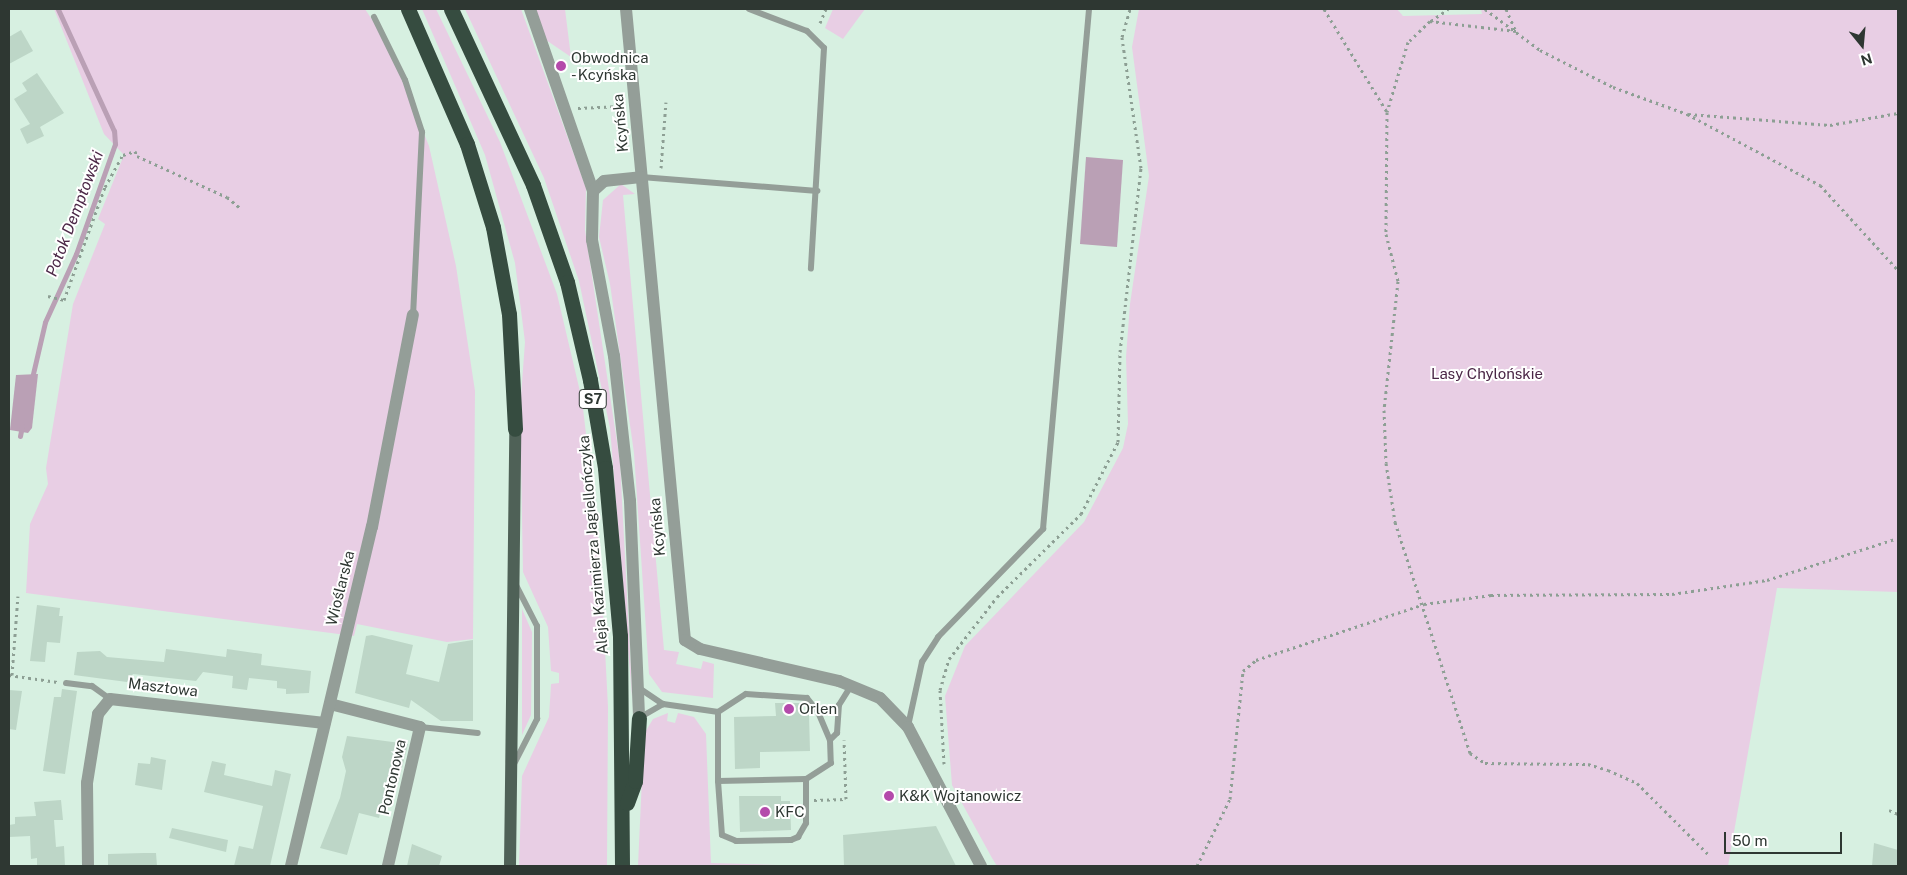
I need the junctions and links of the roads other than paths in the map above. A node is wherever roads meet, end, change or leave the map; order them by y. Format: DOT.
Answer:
graph roads {
  1 [pos="408,9"];
  2 [pos="451,9"];
  3 [pos="530,9"];
  4 [pos="626,9"];
  5 [pos="749,9"];
  6 [pos="1089,9"];
  7 [pos="374,17"];
  8 [pos="641,177"];
  9 [pos="593,190"];
  10 [pos="817,191"];
  11 [pos="811,269"];
  12 [pos="413,315"];
  13 [pos="515,430"];
  14 [pos="513,579"];
  15 [pos="66,683"];
  16 [pos="852,686"];
  17 [pos="639,688"];
  18 [pos="110,699"];
  19 [pos="330,704"];
  20 [pos="663,704"];
  21 [pos="718,712"];
  22 [pos="640,718"];
  23 [pos="325,722"];
  24 [pos="420,726"];
  25 [pos="908,727"];
  26 [pos="478,732"];
  27 [pos="830,740"];
  28 [pos="512,769"];
  29 [pos="806,778"];
  30 [pos="718,780"];
  31 [pos="623,814"];
  32 [pos="88,866"];
  33 [pos="291,866"];
  34 [pos="388,866"];
  35 [pos="510,866"];
  36 [pos="622,866"];
  37 [pos="981,866"];
  1 -- 13 [label="highway"];
  2 -- 31 [label="highway, Aleja Kazimierza Jagiellończyka / S7"];
  3 -- 9 [label="street"];
  4 -- 8 [label="street, Kcyńska"];
  5 -- 10 [label="lane"];
  6 -- 25 [label="lane"];
  7 -- 12 [label="lane"];
  8 -- 9 [label="street"];
  8 -- 10 [label="lane"];
  8 -- 16 [label="street, Kcyńska"];
  9 -- 17 [label="street"];
  10 -- 11 [label="lane"];
  12 -- 19 [label="street, Wioślarska"];
  13 -- 14 [label="main road"];
  14 -- 28 [label="main road"];
  14 -- 28 [label="lane"];
  15 -- 18 [label="lane"];
  16 -- 25 [label="street, Kcyńska"];
  16 -- 27 [label="lane"];
  17 -- 20 [label="lane"];
  17 -- 22 [label="street"];
  18 -- 23 [label="street, Masztowa"];
  18 -- 32 [label="street, Masztowa"];
  19 -- 23 [label="street, Wioślarska"];
  19 -- 24 [label="street, Pontonowa"];
  20 -- 21 [label="lane"];
  20 -- 22 [label="lane"];
  21 -- 27 [label="lane"];
  21 -- 30 [label="lane"];
  22 -- 31 [label="highway"];
  23 -- 33 [label="street, Wioślarska"];
  24 -- 26 [label="lane"];
  24 -- 34 [label="street, Pontonowa"];
  25 -- 37 [label="street, Kcyńska"];
  27 -- 29 [label="lane"];
  28 -- 35 [label="main road"];
  29 -- 30 [label="lane"];
  29 -- 30 [label="lane"];
  31 -- 36 [label="highway, Aleja Kazimierza Jagiellończyka / S7"];
}
